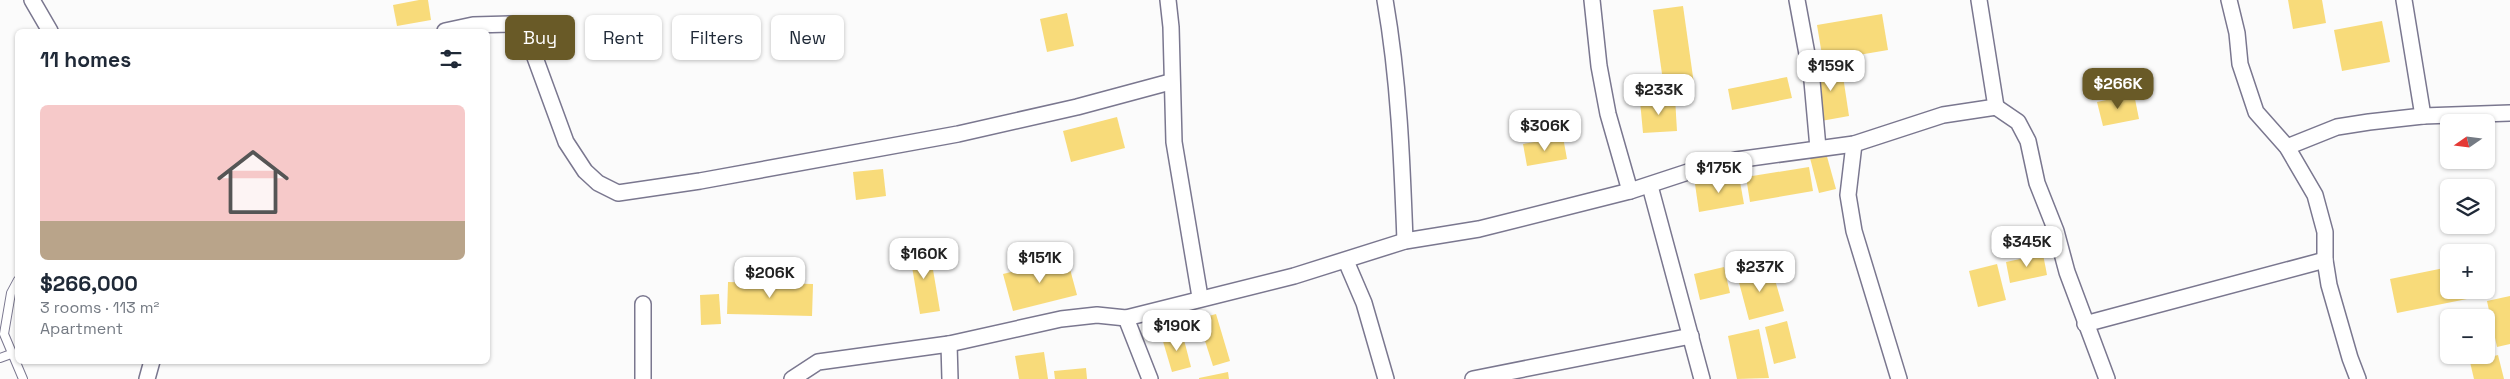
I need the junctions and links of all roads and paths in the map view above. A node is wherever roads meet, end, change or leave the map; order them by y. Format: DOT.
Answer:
graph roads {
  1 [pos="32,0"];
  2 [pos="1168,0"];
  3 [pos="1385,0"];
  4 [pos="1592,0"];
  5 [pos="1797,0"];
  6 [pos="1979,0"];
  7 [pos="2229,0"];
  8 [pos="2404,0"];
  9 [pos="49,29"];
  10 [pos="455,29"];
  11 [pos="1170,82"];
  12 [pos="1996,107"];
  13 [pos="2510,113"];
  14 [pos="2423,116"];
  15 [pos="1854,144"];
  16 [pos="2287,147"];
  17 [pos="1818,148"];
  18 [pos="1650,186"];
  19 [pos="1630,191"];
  20 [pos="1405,241"];
  21 [pos="1346,260"];
  22 [pos="2325,260"];
  23 [pos="15,286"];
  24 [pos="1200,297"];
  25 [pos="643,304"];
  26 [pos="1126,318"];
  27 [pos="2085,324"];
  28 [pos="1691,336"];
  29 [pos="949,344"];
  30 [pos="11,354"];
  31 [pos="0,358"];
  32 [pos="15,362"];
  33 [pos="16,364"];
  34 [pos="151,364"];
  35 [pos="23,379"];
  36 [pos="147,379"];
  37 [pos="643,379"];
  38 [pos="792,379"];
  39 [pos="950,379"];
  40 [pos="1150,379"];
  41 [pos="1386,379"];
  42 [pos="1473,379"];
  43 [pos="1702,379"];
  44 [pos="1899,379"];
  45 [pos="2107,379"];
  46 [pos="2358,379"];
  1 -- 9 [label="street"];
  2 -- 11 [label="street"];
  3 -- 20 [label="street"];
  4 -- 19 [label="street"];
  5 -- 17 [label="street"];
  6 -- 12 [label="street"];
  7 -- 16 [label="street"];
  8 -- 14 [label="street"];
  10 -- 11 [label="street"];
  11 -- 24 [label="street"];
  12 -- 15 [label="street"];
  12 -- 27 [label="street"];
  13 -- 14 [label="street"];
  14 -- 16 [label="street"];
  15 -- 17 [label="street"];
  15 -- 44 [label="street"];
  16 -- 22 [label="street"];
  17 -- 18 [label="street"];
  18 -- 19 [label="street"];
  18 -- 28 [label="street"];
  19 -- 20 [label="street"];
  20 -- 21 [label="street"];
  21 -- 24 [label="street"];
  21 -- 41 [label="street"];
  22 -- 27 [label="street"];
  22 -- 46 [label="street"];
  23 -- 30 [label="lane"];
  24 -- 26 [label="street"];
  25 -- 37 [label="street"];
  26 -- 29 [label="street"];
  26 -- 40 [label="street"];
  27 -- 45 [label="street"];
  28 -- 42 [label="street"];
  28 -- 43 [label="street"];
  29 -- 38 [label="street"];
  29 -- 39 [label="street"];
  30 -- 31 [label="lane"];
  30 -- 32 [label="lane"];
  33 -- 35 [label="lane"];
  34 -- 36 [label="street"];
}
